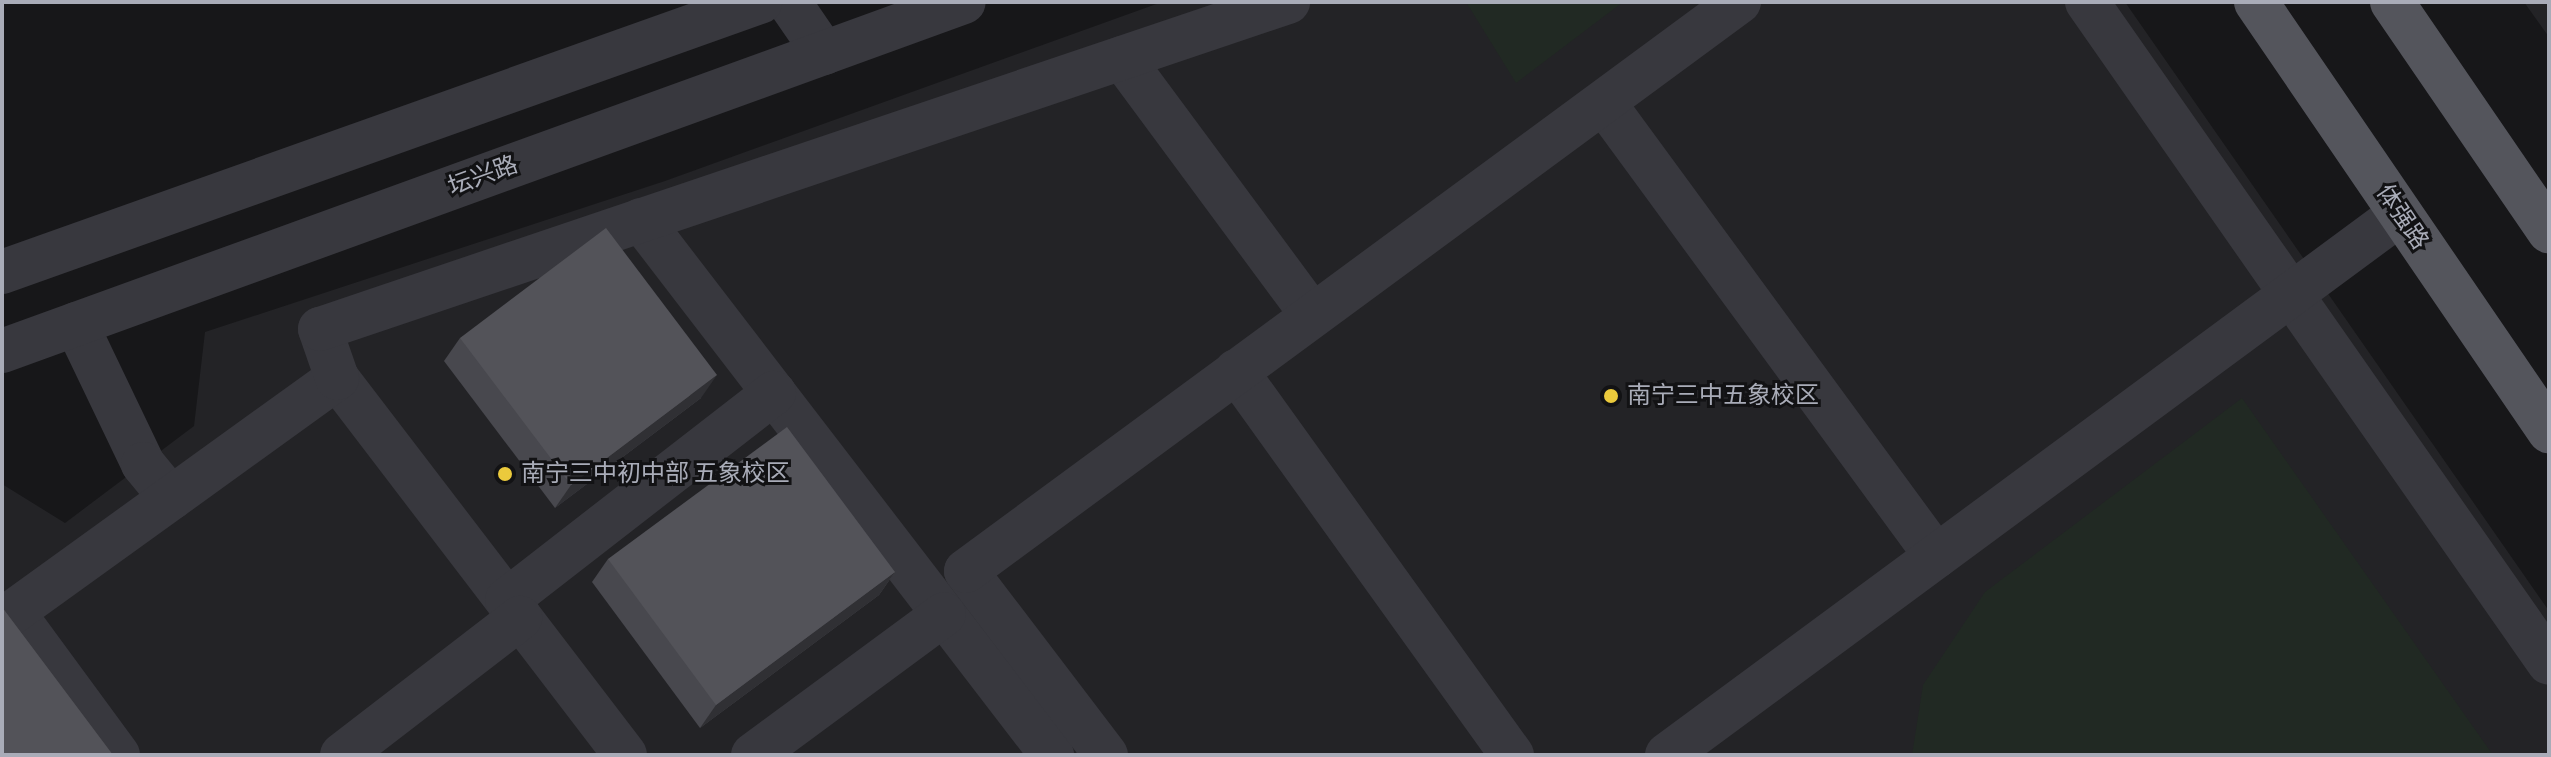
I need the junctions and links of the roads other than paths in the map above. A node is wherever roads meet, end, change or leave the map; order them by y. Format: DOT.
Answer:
graph roads {
  1 [pos="760,2"];
  2 [pos="789,2"];
  3 [pos="964,2"];
  4 [pos="1288,2"];
  5 [pos="1739,2"];
  6 [pos="2087,2"];
  7 [pos="2256,2"];
  8 [pos="2392,2"];
  9 [pos="901,12"];
  10 [pos="824,53"];
  11 [pos="1122,58"];
  12 [pos="1604,103"];
  13 [pos="2400,214"];
  14 [pos="641,220"];
  15 [pos="2549,231"];
  16 [pos="2,272"];
  17 [pos="2294,292"];
  18 [pos="1312,315"];
  19 [pos="76,324"];
  20 [pos="2,351"];
  21 [pos="1236,371"];
  22 [pos="337,378"];
  23 [pos="774,393"];
  24 [pos="2549,431"];
  25 [pos="171,498"];
  26 [pos="1936,556"];
  27 [pos="514,609"];
  28 [pos="944,614"];
  29 [pos="2549,663"];
  30 [pos="118,755"];
  31 [pos="342,755"];
  32 [pos="625,755"];
  33 [pos="753,755"];
  34 [pos="1052,755"];
  35 [pos="1106,755"];
  36 [pos="1512,755"];
  37 [pos="1667,755"];
  1 -- 16 [label="street"];
  2 -- 10 [label="street"];
  3 -- 9 [label="street, 坛兴路"];
  4 -- 11 [label="street"];
  5 -- 12 [label="street"];
  6 -- 17 [label="street"];
  7 -- 13 [label="main road, 体强路"];
  8 -- 15 [label="main road"];
  9 -- 10 [label="street, 坛兴路"];
  10 -- 19 [label="street, 坛兴路"];
  11 -- 14 [label="street"];
  11 -- 18 [label="street"];
  12 -- 18 [label="street"];
  12 -- 26 [label="street"];
  13 -- 17 [label="street"];
  13 -- 24 [label="main road, 体强路"];
  14 -- 22 [label="street"];
  14 -- 23 [label="street"];
  17 -- 26 [label="street"];
  17 -- 29 [label="street"];
  18 -- 21 [label="street"];
  19 -- 20 [label="street, 坛兴路"];
  19 -- 25 [label="street"];
  21 -- 35 [label="street"];
  21 -- 36 [label="street"];
  22 -- 25 [label="street"];
  22 -- 27 [label="street"];
  23 -- 27 [label="street"];
  23 -- 28 [label="street"];
  25 -- 30 [label="street"];
  26 -- 37 [label="street"];
  27 -- 31 [label="street"];
  27 -- 32 [label="street"];
  28 -- 33 [label="street"];
  28 -- 34 [label="street"];
}
